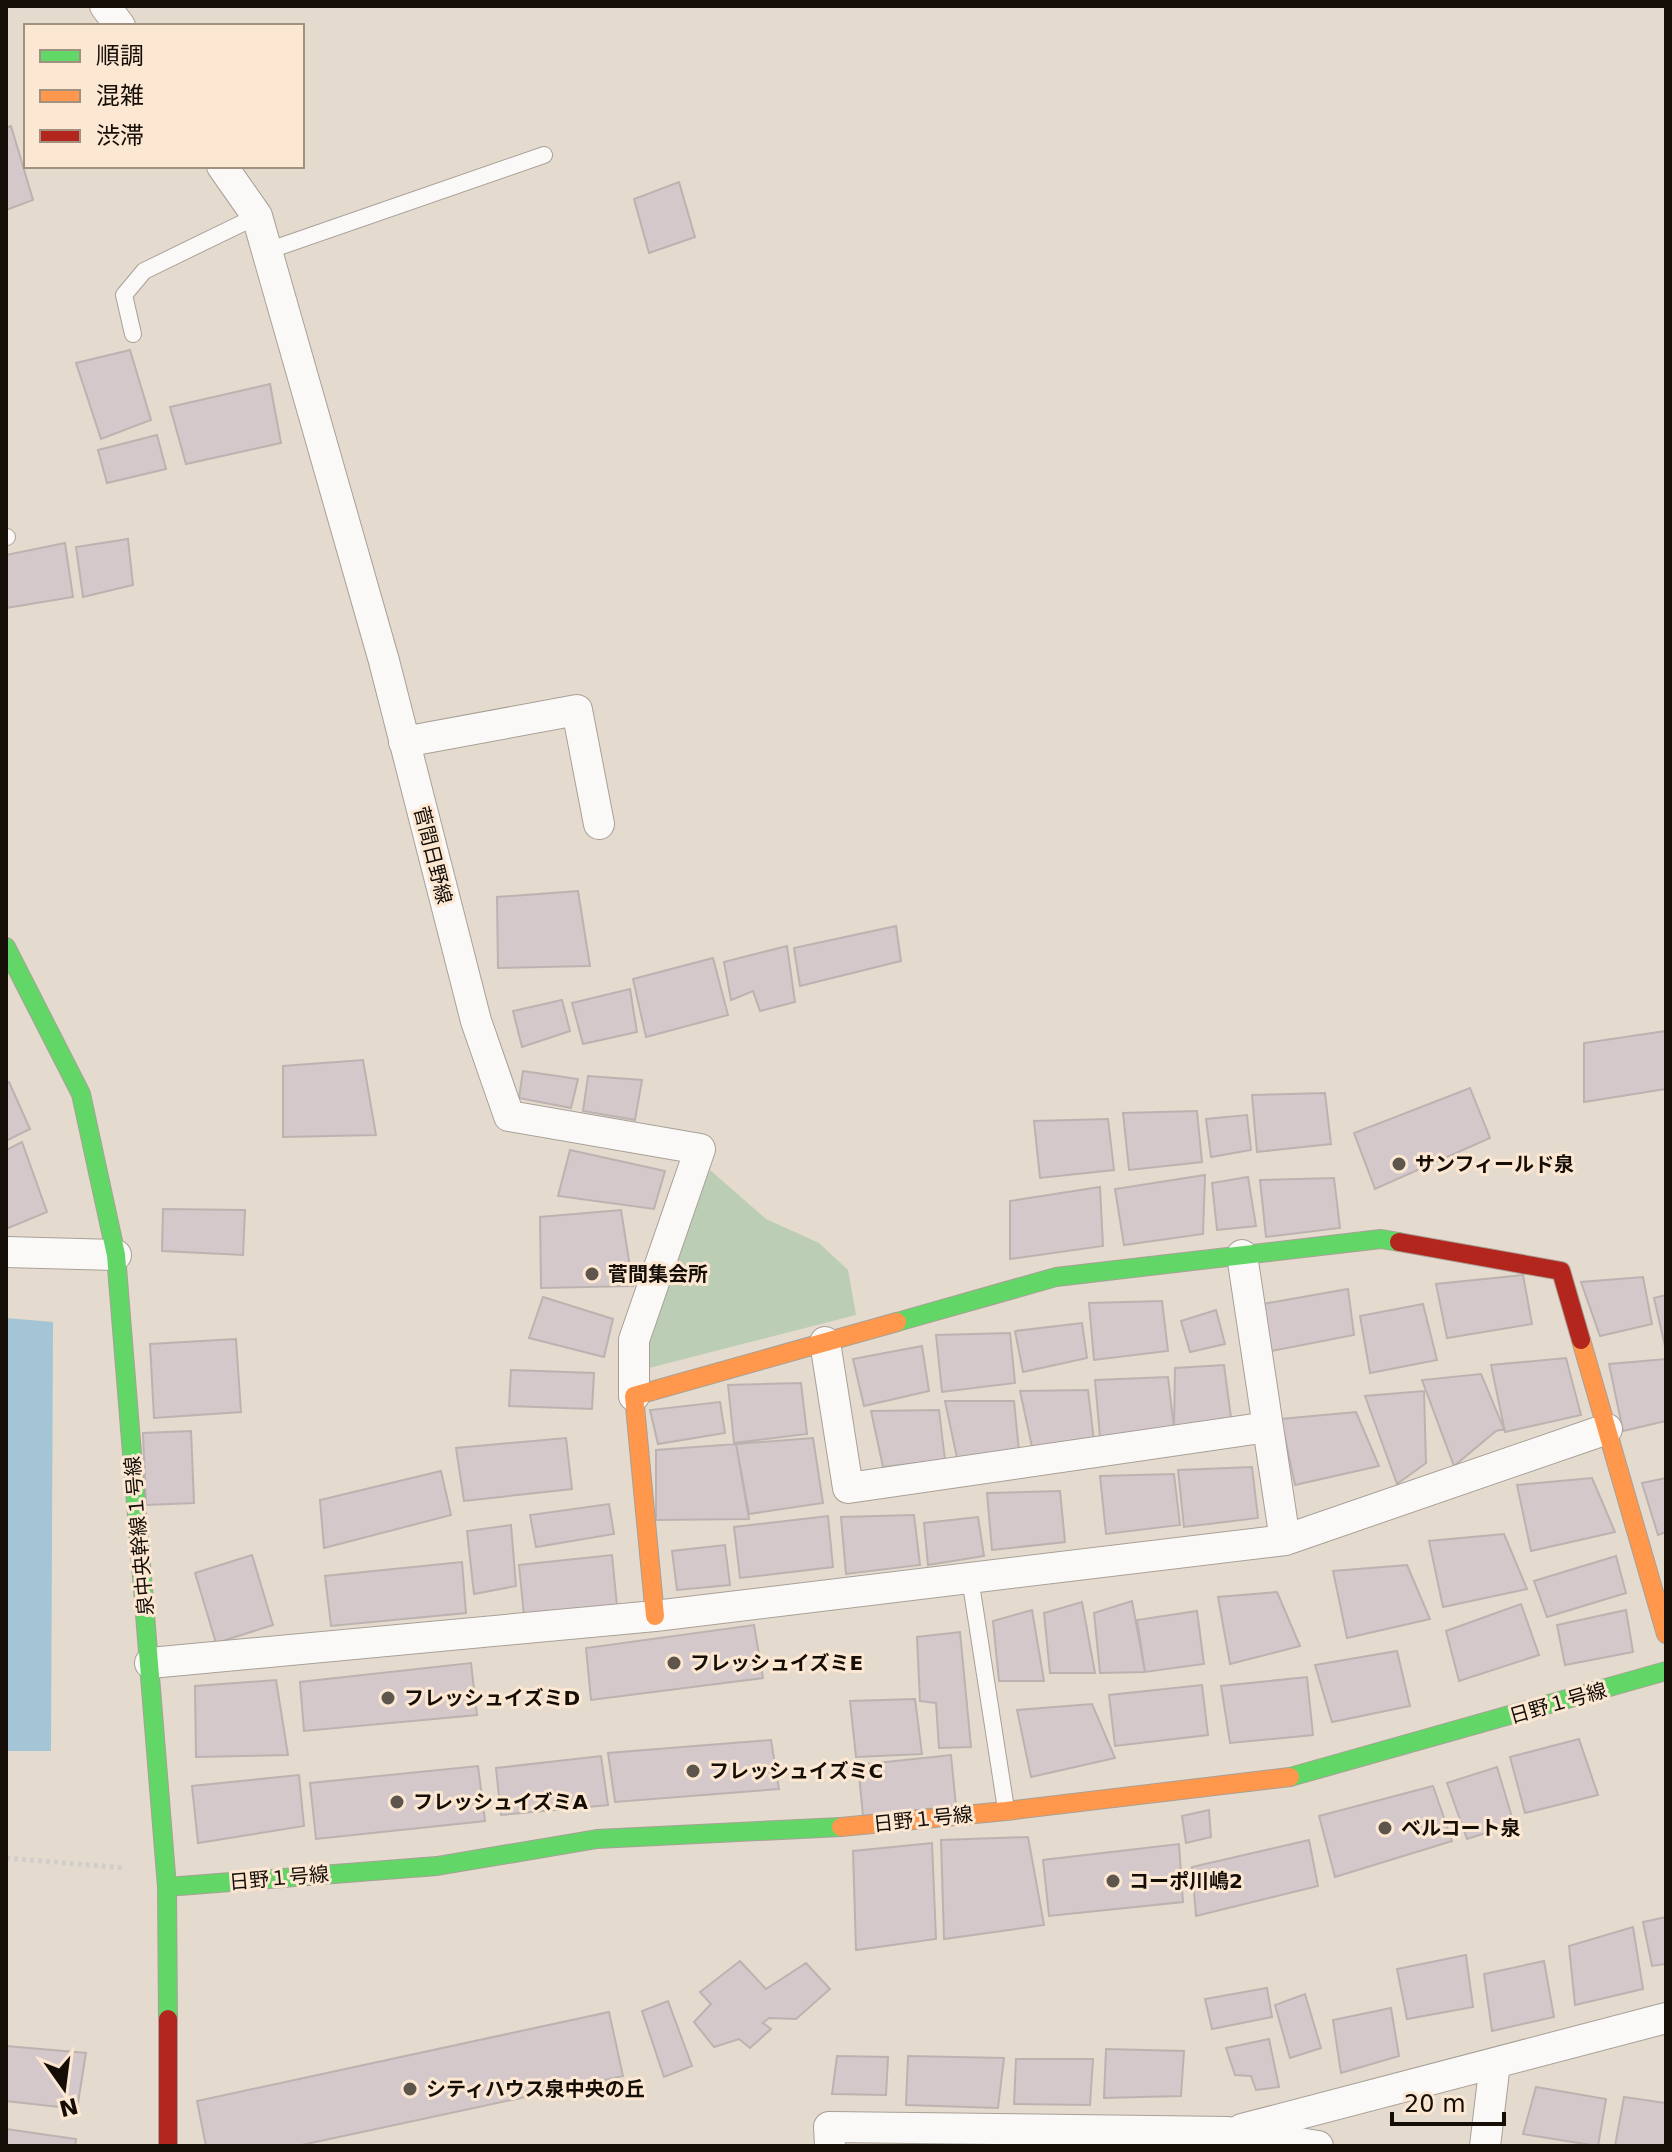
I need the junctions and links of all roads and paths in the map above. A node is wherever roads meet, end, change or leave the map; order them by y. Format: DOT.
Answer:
graph roads {
  1 [pos="105,6"];
  2 [pos="118,24"];
  3 [pos="544,155"];
  4 [pos="223,168"];
  5 [pos="257,216"];
  6 [pos="267,251"];
  7 [pos="133,334"];
  8 [pos="404,742"];
  9 [pos="599,824"];
  10 [pos="6,947"];
  11 [pos="6,1252"];
  12 [pos="116,1255"];
  13 [pos="1242,1255"];
  14 [pos="825,1342"];
  15 [pos="634,1396"];
  16 [pos="1268,1427"];
  17 [pos="1607,1429"];
  18 [pos="1285,1540"];
  19 [pos="970,1578"];
  20 [pos="655,1616"];
  21 [pos="1666,1634"];
  22 [pos="150,1663"];
  23 [pos="1666,1671"];
  24 [pos="1006,1811"];
  25 [pos="6,1858"];
  26 [pos="135,1869"];
  27 [pos="167,1887"];
  28 [pos="1666,2018"];
  29 [pos="1495,2063"];
  30 [pos="1228,2132"];
  31 [pos="168,2146"];
  32 [pos="830,2146"];
  33 [pos="1318,2146"];
  34 [pos="1485,2146"];
  1 -- 2 [label="street"];
  3 -- 6 [label="lane"];
  4 -- 5 [label="street, 菅間日野線"];
  5 -- 6 [label="street, 菅間日野線"];
  5 -- 7 [label="lane"];
  6 -- 8 [label="street, 菅間日野線"];
  8 -- 9 [label="street"];
  8 -- 15 [label="street, 菅間日野線"];
  10 -- 12 [label="street, 泉中央幹線１号線"];
  11 -- 12 [label="street"];
  12 -- 22 [label="street, 泉中央幹線１号線"];
  13 -- 14 [label="street"];
  13 -- 16 [label="street"];
  13 -- 17 [label="street"];
  14 -- 15 [label="street"];
  14 -- 16 [label="street"];
  15 -- 20 [label="street"];
  16 -- 18 [label="street"];
  17 -- 18 [label="street"];
  17 -- 21 [label="street"];
  18 -- 19 [label="street"];
  19 -- 20 [label="street"];
  19 -- 24 [label="lane"];
  20 -- 22 [label="street"];
  22 -- 27 [label="street, 泉中央幹線１号線"];
  23 -- 24 [label="street, 日野１号線"];
  24 -- 27 [label="street, 日野１号線"];
  25 -- 26 [label="path"];
  27 -- 31 [label="street, 泉中央幹線１号線"];
  28 -- 29 [label="street"];
  29 -- 30 [label="street"];
  29 -- 34 [label="street"];
  30 -- 32 [label="street"];
  30 -- 33 [label="street"];
}
